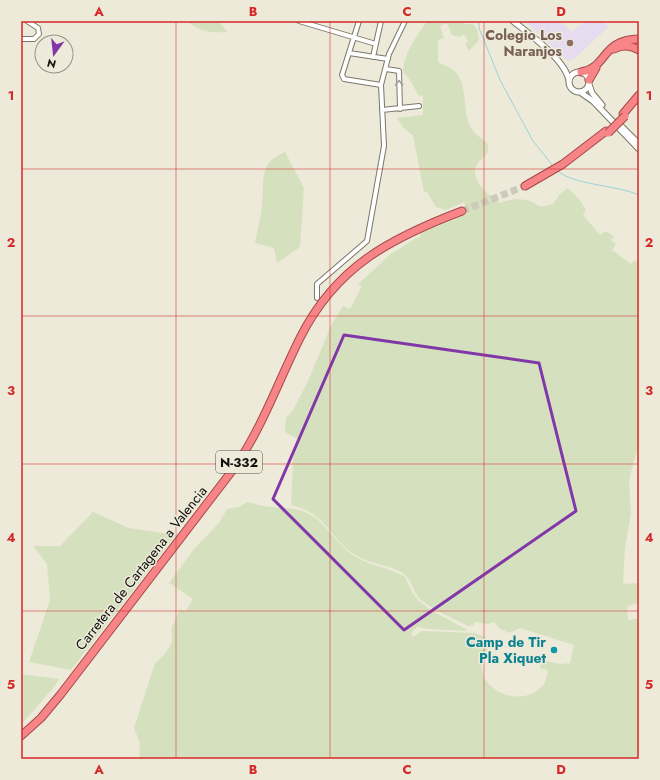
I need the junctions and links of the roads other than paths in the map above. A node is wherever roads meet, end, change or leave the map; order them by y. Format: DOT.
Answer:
graph roads {
  1 [pos="27,21"];
  2 [pos="299,21"];
  3 [pos="359,21"];
  4 [pos="381,21"];
  5 [pos="405,21"];
  6 [pos="513,21"];
  7 [pos="354,38"];
  8 [pos="21,39"];
  9 [pos="639,39"];
  10 [pos="376,44"];
  11 [pos="639,50"];
  12 [pos="349,53"];
  13 [pos="373,57"];
  14 [pos="388,59"];
  15 [pos="561,64"];
  16 [pos="386,69"];
  17 [pos="579,72"];
  18 [pos="569,81"];
  19 [pos="589,82"];
  20 [pos="381,85"];
  21 [pos="580,92"];
  22 [pos="639,95"];
  23 [pos="639,99"];
  24 [pos="596,104"];
  25 [pos="419,106"];
  26 [pos="400,109"];
  27 [pos="382,110"];
  28 [pos="624,115"];
  29 [pos="628,133"];
  30 [pos="639,137"];
  31 [pos="639,144"];
  32 [pos="639,149"];
  33 [pos="525,186"];
  34 [pos="462,211"];
  35 [pos="317,298"];
  36 [pos="21,736"];
  1 -- 8 [label="street"];
  2 -- 7 [label="street"];
  3 -- 7 [label="street"];
  4 -- 10 [label="street"];
  5 -- 14 [label="street"];
  6 -- 15 [label="street"];
  7 -- 10 [label="street"];
  7 -- 12 [label="street"];
  9 -- 17 [label="highway"];
  10 -- 13 [label="street"];
  11 -- 19 [label="highway"];
  12 -- 13 [label="street"];
  12 -- 20 [label="street"];
  13 -- 14 [label="street"];
  14 -- 16 [label="street"];
  15 -- 17 [label="street"];
  15 -- 18 [label="street"];
  16 -- 20 [label="street"];
  26 -- 16 [label="street, one-way"];
  17 -- 18 [label="street"];
  17 -- 19 [label="street"];
  18 -- 21 [label="street"];
  19 -- 21 [label="street"];
  19 -- 29 [label="street"];
  20 -- 27 [label="street"];
  21 -- 24 [label="street"];
  22 -- 28 [label="highway"];
  23 -- 28 [label="highway"];
  24 -- 31 [label="street"];
  24 -- 32 [label="street"];
  25 -- 26 [label="street"];
  26 -- 27 [label="street"];
  27 -- 35 [label="street"];
  28 -- 33 [label="highway, bridge"];
  29 -- 30 [label="street"];
  29 -- 31 [label="street"];
  34 -- 36 [label="highway, Carretera de Cartagena a Valencia / N-332"];
}
